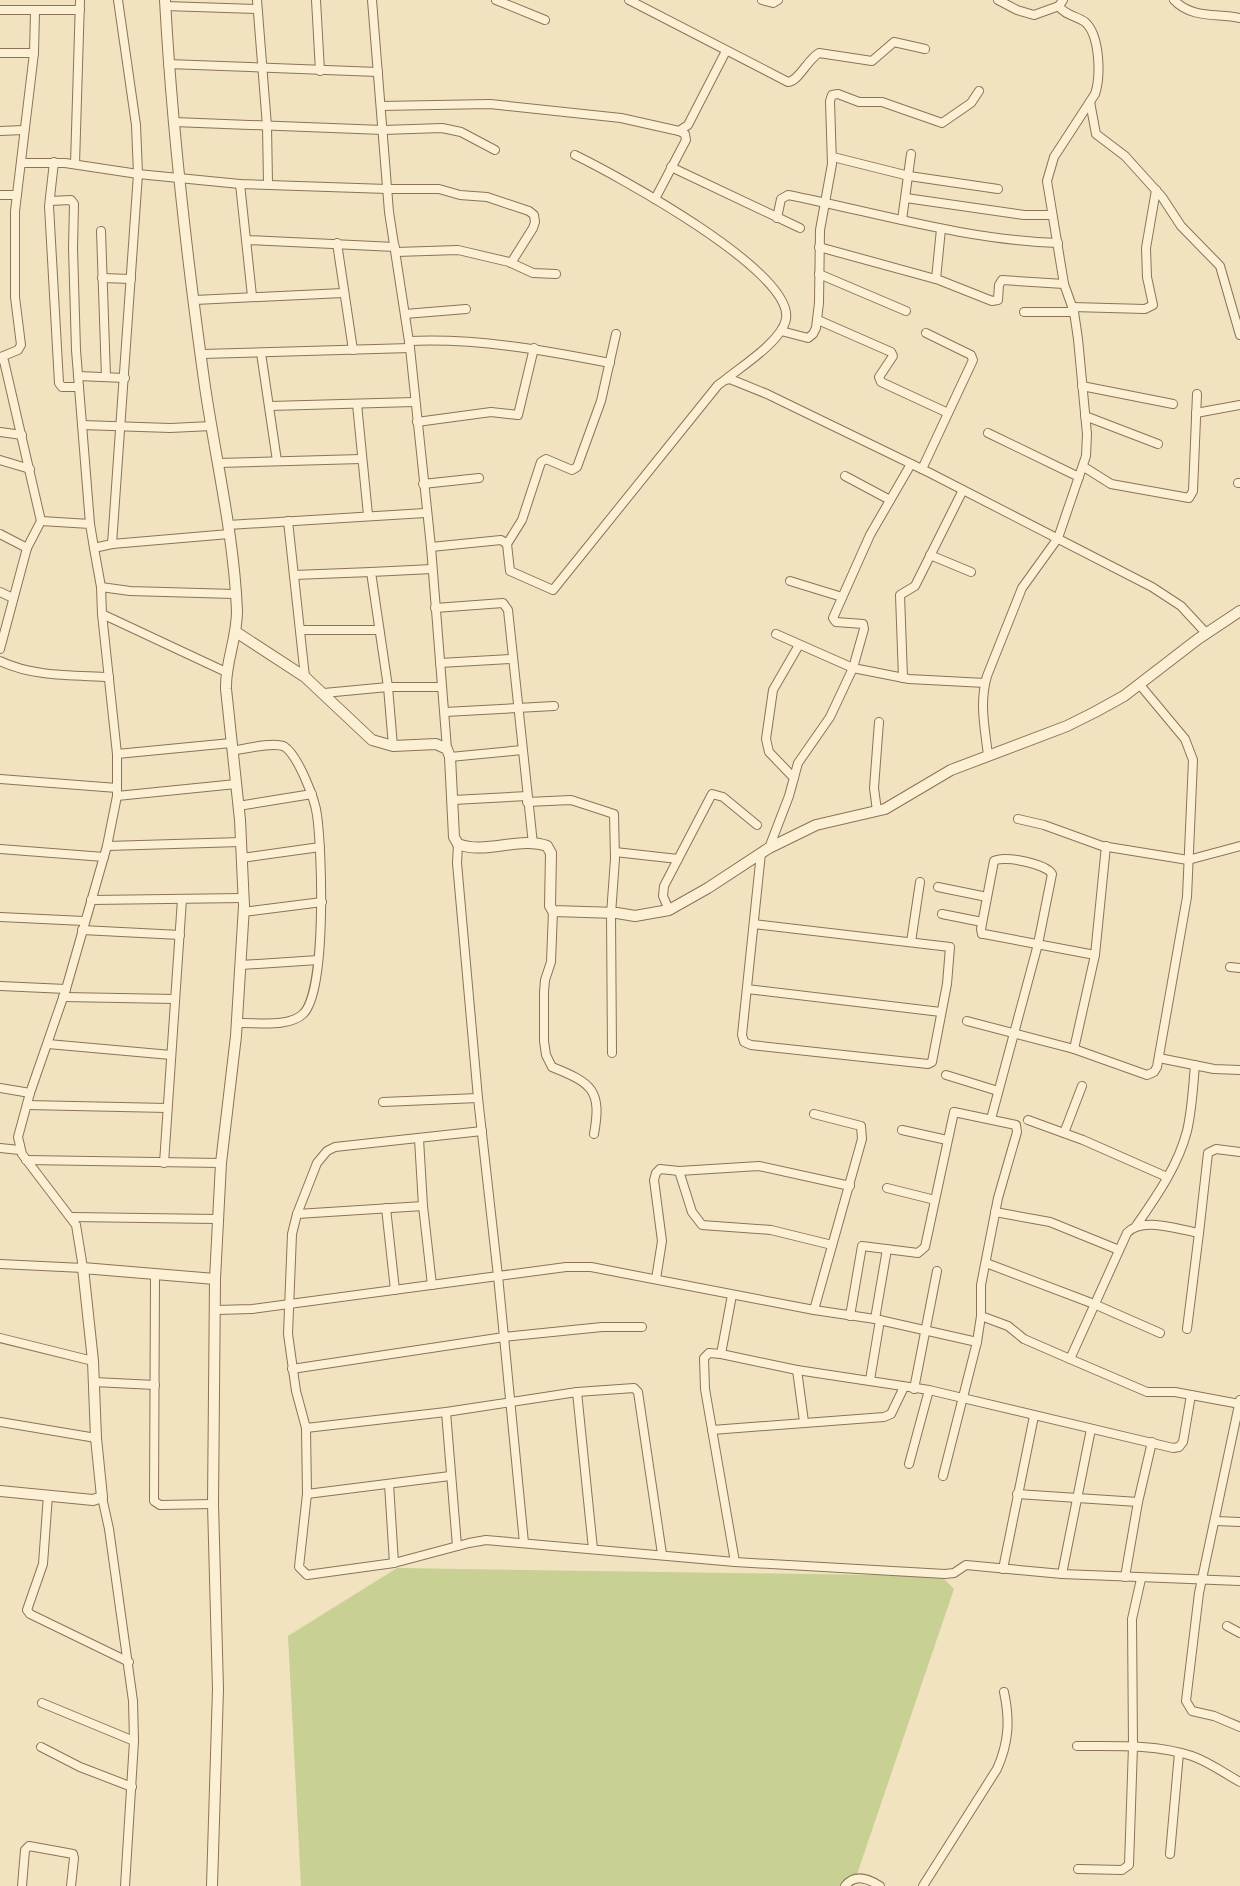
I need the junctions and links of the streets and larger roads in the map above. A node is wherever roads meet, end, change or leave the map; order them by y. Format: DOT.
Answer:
graph roads {
  1 [pos="80,0"];
  2 [pos="118,0"];
  3 [pos="256,0"];
  4 [pos="316,0"];
  5 [pos="372,0"];
  6 [pos="496,0"];
  7 [pos="629,0"];
  8 [pos="762,0"];
  9 [pos="778,0"];
  10 [pos="998,0"];
  11 [pos="1174,0"];
  12 [pos="165,3"];
  13 [pos="1062,3"];
  14 [pos="257,9"];
  15 [pos="0,10"];
  16 [pos="80,10"];
  17 [pos="36,11"];
  18 [pos="1240,18"];
  19 [pos="545,20"];
  20 [pos="926,49"];
  21 [pos="0,52"];
  22 [pos="726,52"];
  23 [pos="34,53"];
  24 [pos="168,64"];
  25 [pos="263,69"];
  26 [pos="320,71"];
  27 [pos="378,72"];
  28 [pos="979,91"];
  29 [pos="1090,102"];
  30 [pos="381,106"];
  31 [pos="174,122"];
  32 [pos="267,126"];
  33 [pos="24,130"];
  34 [pos="383,130"];
  35 [pos="0,131"];
  36 [pos="679,131"];
  37 [pos="495,150"];
  38 [pos="911,154"];
  39 [pos="575,155"];
  40 [pos="833,157"];
  41 [pos="54,162"];
  42 [pos="21,163"];
  43 [pos="75,164"];
  44 [pos="672,167"];
  45 [pos="138,174"];
  46 [pos="909,176"];
  47 [pos="178,178"];
  48 [pos="268,183"];
  49 [pos="240,184"];
  50 [pos="387,189"];
  51 [pos="998,189"];
  52 [pos="1156,190"];
  53 [pos="0,195"];
  54 [pos="17,195"];
  55 [pos="906,198"];
  56 [pos="655,199"];
  57 [pos="50,201"];
  58 [pos="824,204"];
  59 [pos="1052,215"];
  60 [pos="777,218"];
  61 [pos="902,220"];
  62 [pos="800,228"];
  63 [pos="941,228"];
  64 [pos="101,231"];
  65 [pos="247,240"];
  66 [pos="337,243"];
  67 [pos="1058,243"];
  68 [pos="819,247"];
  69 [pos="395,249"];
  70 [pos="512,263"];
  71 [pos="556,274"];
  72 [pos="819,274"];
  73 [pos="102,278"];
  74 [pos="130,279"];
  75 [pos="936,279"];
  76 [pos="1064,284"];
  77 [pos="343,294"];
  78 [pos="252,296"];
  79 [pos="195,300"];
  80 [pos="466,309"];
  81 [pos="1073,309"];
  82 [pos="906,311"];
  83 [pos="1024,312"];
  84 [pos="405,314"];
  85 [pos="818,320"];
  86 [pos="781,330"];
  87 [pos="926,333"];
  88 [pos="616,334"];
  89 [pos="1240,335"];
  90 [pos="409,344"];
  91 [pos="534,348"];
  92 [pos="353,350"];
  93 [pos="262,352"];
  94 [pos="202,354"];
  95 [pos="0,357"];
  96 [pos="610,363"];
  97 [pos="78,376"];
  98 [pos="106,377"];
  99 [pos="125,378"];
  100 [pos="725,380"];
  101 [pos="1082,386"];
  102 [pos="79,387"];
  103 [pos="1196,394"];
  104 [pos="414,402"];
  105 [pos="357,404"];
  106 [pos="1172,404"];
  107 [pos="1240,404"];
  108 [pos="270,406"];
  109 [pos="1196,412"];
  110 [pos="948,413"];
  111 [pos="1085,416"];
  112 [pos="417,422"];
  113 [pos="82,425"];
  114 [pos="212,426"];
  115 [pos="126,427"];
  116 [pos="0,432"];
  117 [pos="988,433"];
  118 [pos="22,435"];
  119 [pos="1158,444"];
  120 [pos="361,459"];
  121 [pos="0,460"];
  122 [pos="278,461"];
  123 [pos="218,463"];
  124 [pos="911,464"];
  125 [pos="1084,467"];
  126 [pos="30,469"];
  127 [pos="922,469"];
  128 [pos="845,476"];
  129 [pos="1079,477"];
  130 [pos="479,478"];
  131 [pos="423,484"];
  132 [pos="963,490"];
  133 [pos="890,500"];
  134 [pos="426,513"];
  135 [pos="368,515"];
  136 [pos="41,521"];
  137 [pos="288,522"];
  138 [pos="90,524"];
  139 [pos="228,529"];
  140 [pos="0,534"];
  141 [pos="1058,538"];
  142 [pos="112,544"];
  143 [pos="507,544"];
  144 [pos="431,547"];
  145 [pos="28,548"];
  146 [pos="94,548"];
  147 [pos="930,555"];
  148 [pos="432,569"];
  149 [pos="371,572"];
  150 [pos="971,572"];
  151 [pos="294,575"];
  152 [pos="790,581"];
  153 [pos="101,587"];
  154 [pos="0,592"];
  155 [pos="234,594"];
  156 [pos="842,597"];
  157 [pos="13,598"];
  158 [pos="435,608"];
  159 [pos="1240,611"];
  160 [pos="102,614"];
  161 [pos="300,630"];
  162 [pos="379,630"];
  163 [pos="236,632"];
  164 [pos="1206,633"];
  165 [pos="776,634"];
  166 [pos="799,645"];
  167 [pos="0,649"];
  168 [pos="512,659"];
  169 [pos="0,661"];
  170 [pos="440,663"];
  171 [pos="852,668"];
  172 [pos="226,672"];
  173 [pos="108,677"];
  174 [pos="306,677"];
  175 [pos="903,678"];
  176 [pos="985,683"];
  177 [pos="1140,685"];
  178 [pos="388,686"];
  179 [pos="441,687"];
  180 [pos="324,693"];
  181 [pos="554,706"];
  182 [pos="518,709"];
  183 [pos="445,712"];
  184 [pos="880,722"];
  185 [pos="393,746"];
  186 [pos="232,747"];
  187 [pos="522,750"];
  188 [pos="448,753"];
  189 [pos="117,754"];
  190 [pos="988,756"];
  191 [pos="794,778"];
  192 [pos="0,779"];
  193 [pos="236,784"];
  194 [pos="117,792"];
  195 [pos="312,794"];
  196 [pos="527,799"];
  197 [pos="453,800"];
  198 [pos="238,806"];
  199 [pos="877,812"];
  200 [pos="1018,819"];
  201 [pos="757,825"];
  202 [pos="241,842"];
  203 [pos="458,844"];
  204 [pos="533,844"];
  205 [pos="107,846"];
  206 [pos="1106,846"];
  207 [pos="1240,846"];
  208 [pos="320,847"];
  209 [pos="0,849"];
  210 [pos="765,851"];
  211 [pos="615,852"];
  212 [pos="104,857"];
  213 [pos="242,858"];
  214 [pos="678,859"];
  215 [pos="1188,860"];
  216 [pos="920,882"];
  217 [pos="938,888"];
  218 [pos="987,896"];
  219 [pos="243,898"];
  220 [pos="182,899"];
  221 [pos="91,900"];
  222 [pos="322,902"];
  223 [pos="669,910"];
  224 [pos="552,911"];
  225 [pos="244,912"];
  226 [pos="611,914"];
  227 [pos="942,914"];
  228 [pos="0,917"];
  229 [pos="84,921"];
  230 [pos="982,922"];
  231 [pos="754,924"];
  232 [pos="82,930"];
  233 [pos="180,935"];
  234 [pos="911,942"];
  235 [pos="1038,944"];
  236 [pos="1095,955"];
  237 [pos="318,960"];
  238 [pos="241,964"];
  239 [pos="1230,967"];
  240 [pos="1240,968"];
  241 [pos="0,986"];
  242 [pos="66,989"];
  243 [pos="747,989"];
  244 [pos="63,997"];
  245 [pos="175,999"];
  246 [pos="941,1012"];
  247 [pos="967,1021"];
  248 [pos="237,1023"];
  249 [pos="1015,1032"];
  250 [pos="48,1044"];
  251 [pos="1074,1049"];
  252 [pos="612,1054"];
  253 [pos="171,1055"];
  254 [pos="1158,1058"];
  255 [pos="1195,1065"];
  256 [pos="1240,1070"];
  257 [pos="946,1074"];
  258 [pos="1082,1086"];
  259 [pos="0,1088"];
  260 [pos="998,1092"];
  261 [pos="30,1093"];
  262 [pos="478,1098"];
  263 [pos="384,1102"];
  264 [pos="27,1105"];
  265 [pos="167,1108"];
  266 [pos="814,1114"];
  267 [pos="990,1119"];
  268 [pos="1028,1120"];
  269 [pos="902,1130"];
  270 [pos="482,1131"];
  271 [pos="1064,1132"];
  272 [pos="594,1134"];
  273 [pos="420,1139"];
  274 [pos="947,1140"];
  275 [pos="0,1148"];
  276 [pos="20,1150"];
  277 [pos="1240,1152"];
  278 [pos="26,1160"];
  279 [pos="164,1163"];
  280 [pos="221,1163"];
  281 [pos="679,1171"];
  282 [pos="1167,1177"];
  283 [pos="850,1186"];
  284 [pos="887,1188"];
  285 [pos="935,1200"];
  286 [pos="423,1206"];
  287 [pos="386,1208"];
  288 [pos="995,1212"];
  289 [pos="297,1214"];
  290 [pos="71,1216"];
  291 [pos="218,1219"];
  292 [pos="1136,1226"];
  293 [pos="1199,1233"];
  294 [pos="832,1245"];
  295 [pos="887,1249"];
  296 [pos="1118,1250"];
  297 [pos="986,1263"];
  298 [pos="0,1264"];
  299 [pos="83,1268"];
  300 [pos="937,1271"];
  301 [pos="155,1275"];
  302 [pos="498,1276"];
  303 [pos="656,1278"];
  304 [pos="215,1279"];
  305 [pos="432,1285"];
  306 [pos="395,1290"];
  307 [pos="732,1295"];
  308 [pos="288,1303"];
  309 [pos="1094,1304"];
  310 [pos="216,1310"];
  311 [pos="814,1310"];
  312 [pos="850,1316"];
  313 [pos="982,1316"];
  314 [pos="878,1320"];
  315 [pos="642,1327"];
  316 [pos="1187,1329"];
  317 [pos="927,1330"];
  318 [pos="1160,1333"];
  319 [pos="504,1337"];
  320 [pos="0,1338"];
  321 [pos="977,1342"];
  322 [pos="721,1354"];
  323 [pos="1070,1359"];
  324 [pos="93,1361"];
  325 [pos="292,1369"];
  326 [pos="797,1370"];
  327 [pos="870,1380"];
  328 [pos="94,1382"];
  329 [pos="155,1385"];
  330 [pos="904,1387"];
  331 [pos="914,1389"];
  332 [pos="929,1390"];
  333 [pos="578,1392"];
  334 [pos="1191,1396"];
  335 [pos="963,1398"];
  336 [pos="510,1401"];
  337 [pos="1240,1403"];
  338 [pos="446,1412"];
  339 [pos="1034,1416"];
  340 [pos="0,1422"];
  341 [pos="804,1422"];
  342 [pos="306,1428"];
  343 [pos="712,1430"];
  344 [pos="1091,1430"];
  345 [pos="96,1438"];
  346 [pos="1152,1442"];
  347 [pos="909,1464"];
  348 [pos="450,1476"];
  349 [pos="943,1476"];
  350 [pos="389,1484"];
  351 [pos="0,1490"];
  352 [pos="48,1494"];
  353 [pos="307,1494"];
  354 [pos="1017,1494"];
  355 [pos="102,1498"];
  356 [pos="1078,1500"];
  357 [pos="1138,1502"];
  358 [pos="213,1504"];
  359 [pos="1216,1521"];
  360 [pos="1240,1522"];
  361 [pos="524,1543"];
  362 [pos="457,1546"];
  363 [pos="592,1549"];
  364 [pos="662,1554"];
  365 [pos="735,1562"];
  366 [pos="394,1563"];
  367 [pos="1003,1569"];
  368 [pos="1062,1574"];
  369 [pos="1124,1577"];
  370 [pos="1141,1578"];
  371 [pos="1202,1580"];
  372 [pos="1240,1581"];
  373 [pos="1227,1626"];
  374 [pos="1240,1633"];
  375 [pos="129,1662"];
  376 [pos="1004,1692"];
  377 [pos="42,1703"];
  378 [pos="1240,1727"];
  379 [pos="134,1742"];
  380 [pos="1077,1746"];
  381 [pos="1133,1746"];
  382 [pos="41,1747"];
  383 [pos="1179,1753"];
  384 [pos="1240,1782"];
  385 [pos="132,1787"];
  386 [pos="1170,1854"];
  387 [pos="1078,1869"];
  388 [pos="22,1886"];
  389 [pos="72,1886"];
  390 [pos="125,1886"];
  391 [pos="212,1886"];
  392 [pos="845,1886"];
  393 [pos="880,1886"];
  394 [pos="923,1886"];
  1 -- 16 [label="street"];
  2 -- 45 [label="street"];
  3 -- 14 [label="street"];
  4 -- 26 [label="street"];
  5 -- 27 [label="street"];
  6 -- 19 [label="street"];
  7 -- 22 [label="street"];
  8 -- 9 [label="street"];
  10 -- 13 [label="street"];
  11 -- 18 [label="street"];
  12 -- 14 [label="street"];
  12 -- 24 [label="street"];
  13 -- 29 [label="street"];
  14 -- 25 [label="street"];
  15 -- 17 [label="street"];
  16 -- 17 [label="street"];
  16 -- 43 [label="street"];
  17 -- 23 [label="street"];
  20 -- 22 [label="street"];
  21 -- 23 [label="street"];
  22 -- 36 [label="street"];
  23 -- 33 [label="street"];
  24 -- 25 [label="street"];
  24 -- 31 [label="street"];
  25 -- 26 [label="street"];
  25 -- 32 [label="street"];
  26 -- 27 [label="street"];
  27 -- 30 [label="street"];
  28 -- 40 [label="street"];
  29 -- 52 [label="street"];
  29 -- 59 [label="street"];
  30 -- 34 [label="street"];
  30 -- 36 [label="street"];
  31 -- 32 [label="street"];
  31 -- 47 [label="street"];
  32 -- 34 [label="street"];
  32 -- 48 [label="street"];
  33 -- 35 [label="street"];
  33 -- 42 [label="street"];
  34 -- 37 [label="street"];
  34 -- 50 [label="street"];
  36 -- 44 [label="street"];
  38 -- 46 [label="street"];
  39 -- 56 [label="street"];
  40 -- 46 [label="street"];
  40 -- 58 [label="street"];
  41 -- 42 [label="street"];
  41 -- 43 [label="street"];
  41 -- 57 [label="street"];
  42 -- 54 [label="street"];
  43 -- 45 [label="street"];
  44 -- 56 [label="street"];
  44 -- 60 [label="street"];
  45 -- 47 [label="street"];
  45 -- 74 [label="street"];
  46 -- 51 [label="street"];
  46 -- 55 [label="street"];
  47 -- 49 [label="street"];
  47 -- 79 [label="street"];
  48 -- 49 [label="street"];
  48 -- 50 [label="street"];
  49 -- 65 [label="street"];
  50 -- 69 [label="street"];
  50 -- 70 [label="street"];
  52 -- 81 [label="street"];
  52 -- 89 [label="street"];
  53 -- 54 [label="street"];
  54 -- 95 [label="street"];
  55 -- 59 [label="street"];
  55 -- 61 [label="street"];
  56 -- 86 [label="street"];
  57 -- 97 [label="street"];
  57 -- 102 [label="street"];
  58 -- 60 [label="street"];
  58 -- 61 [label="street"];
  58 -- 68 [label="street"];
  59 -- 67 [label="street"];
  60 -- 62 [label="street"];
  61 -- 63 [label="street"];
  63 -- 67 [label="street"];
  63 -- 75 [label="street"];
  64 -- 73 [label="street"];
  65 -- 66 [label="street"];
  65 -- 78 [label="street"];
  66 -- 69 [label="street"];
  66 -- 77 [label="street"];
  67 -- 76 [label="street"];
  68 -- 72 [label="street"];
  68 -- 75 [label="street"];
  69 -- 70 [label="street"];
  69 -- 84 [label="street"];
  70 -- 71 [label="street"];
  72 -- 82 [label="street"];
  72 -- 85 [label="street"];
  73 -- 74 [label="street"];
  73 -- 98 [label="street"];
  74 -- 99 [label="street"];
  75 -- 76 [label="street"];
  76 -- 81 [label="street"];
  77 -- 78 [label="street"];
  77 -- 92 [label="street"];
  78 -- 79 [label="street"];
  79 -- 94 [label="street"];
  80 -- 84 [label="street"];
  81 -- 83 [label="street"];
  81 -- 101 [label="street"];
  84 -- 90 [label="street"];
  85 -- 86 [label="street"];
  85 -- 110 [label="street"];
  86 -- 100 [label="street"];
  87 -- 110 [label="street"];
  88 -- 96 [label="street"];
  90 -- 91 [label="street"];
  90 -- 92 [label="street"];
  90 -- 104 [label="street"];
  91 -- 96 [label="street"];
  91 -- 112 [label="street"];
  92 -- 93 [label="street"];
  93 -- 94 [label="street"];
  93 -- 108 [label="street"];
  94 -- 114 [label="street"];
  95 -- 118 [label="street"];
  96 -- 143 [label="street"];
  97 -- 98 [label="street"];
  97 -- 102 [label="street"];
  98 -- 99 [label="street"];
  99 -- 115 [label="street"];
  100 -- 124 [label="street"];
  100 -- 143 [label="street"];
  101 -- 106 [label="street"];
  101 -- 111 [label="street"];
  102 -- 113 [label="street"];
  103 -- 109 [label="street"];
  104 -- 105 [label="street"];
  104 -- 112 [label="street"];
  105 -- 108 [label="street"];
  105 -- 120 [label="street"];
  107 -- 109 [label="street"];
  108 -- 122 [label="street"];
  109 -- 125 [label="street"];
  110 -- 127 [label="street"];
  111 -- 119 [label="street"];
  111 -- 125 [label="street"];
  112 -- 131 [label="street"];
  113 -- 115 [label="street"];
  113 -- 138 [label="street"];
  114 -- 115 [label="street"];
  114 -- 123 [label="street"];
  115 -- 142 [label="street"];
  116 -- 118 [label="street"];
  117 -- 129 [label="street"];
  118 -- 126 [label="street"];
  120 -- 122 [label="street"];
  120 -- 135 [label="street"];
  121 -- 126 [label="street"];
  122 -- 123 [label="street"];
  123 -- 139 [label="street"];
  124 -- 127 [label="street"];
  124 -- 133 [label="street"];
  125 -- 129 [label="street"];
  126 -- 136 [label="street"];
  127 -- 132 [label="street"];
  128 -- 133 [label="street"];
  129 -- 141 [label="street"];
  130 -- 131 [label="street"];
  131 -- 134 [label="street"];
  132 -- 141 [label="street"];
  132 -- 147 [label="street"];
  133 -- 156 [label="street"];
  134 -- 135 [label="street"];
  134 -- 144 [label="street"];
  135 -- 137 [label="street"];
  136 -- 138 [label="street"];
  136 -- 145 [label="street"];
  137 -- 139 [label="street"];
  137 -- 151 [label="street"];
  138 -- 146 [label="street"];
  139 -- 142 [label="street"];
  139 -- 155 [label="street"];
  140 -- 145 [label="street"];
  141 -- 164 [label="street"];
  141 -- 176 [label="street"];
  142 -- 146 [label="street"];
  143 -- 144 [label="street"];
  144 -- 148 [label="street"];
  145 -- 157 [label="street"];
  146 -- 153 [label="street"];
  147 -- 150 [label="street"];
  147 -- 175 [label="street"];
  148 -- 149 [label="street"];
  148 -- 158 [label="street"];
  149 -- 151 [label="street"];
  149 -- 162 [label="street"];
  151 -- 161 [label="street"];
  152 -- 156 [label="street"];
  153 -- 155 [label="street"];
  153 -- 160 [label="street"];
  154 -- 157 [label="street"];
  155 -- 163 [label="street"];
  156 -- 171 [label="street"];
  157 -- 167 [label="street"];
  158 -- 168 [label="street"];
  158 -- 170 [label="street"];
  159 -- 164 [label="street"];
  160 -- 172 [label="street"];
  160 -- 173 [label="street"];
  161 -- 162 [label="street"];
  161 -- 174 [label="street"];
  162 -- 178 [label="street"];
  163 -- 172 [label="street"];
  163 -- 174 [label="street"];
  164 -- 177 [label="street"];
  165 -- 166 [label="street"];
  166 -- 171 [label="street"];
  166 -- 191 [label="street"];
  168 -- 170 [label="street"];
  168 -- 182 [label="street"];
  169 -- 173 [label="street"];
  170 -- 179 [label="street"];
  171 -- 175 [label="street"];
  171 -- 191 [label="street"];
  172 -- 186 [label="street"];
  173 -- 189 [label="street"];
  174 -- 180 [label="street"];
  175 -- 176 [label="street"];
  176 -- 190 [label="street"];
  177 -- 190 [label="street"];
  177 -- 215 [label="street"];
  178 -- 179 [label="street"];
  178 -- 180 [label="street"];
  178 -- 185 [label="street"];
  179 -- 183 [label="street"];
  180 -- 185 [label="street"];
  181 -- 182 [label="street"];
  182 -- 183 [label="street"];
  182 -- 187 [label="street"];
  183 -- 188 [label="street"];
  184 -- 199 [label="street"];
  185 -- 188 [label="street"];
  186 -- 189 [label="street"];
  186 -- 193 [label="street"];
  186 -- 195 [label="street"];
  187 -- 188 [label="street"];
  187 -- 196 [label="street"];
  188 -- 197 [label="street"];
  189 -- 194 [label="street"];
  190 -- 199 [label="street"];
  191 -- 210 [label="street"];
  192 -- 194 [label="street"];
  193 -- 194 [label="street"];
  193 -- 198 [label="street"];
  194 -- 205 [label="street"];
  195 -- 198 [label="street"];
  195 -- 208 [label="street"];
  196 -- 197 [label="street"];
  196 -- 204 [label="street"];
  196 -- 211 [label="street"];
  197 -- 203 [label="street"];
  198 -- 202 [label="street"];
  199 -- 210 [label="street"];
  200 -- 206 [label="street"];
  201 -- 214 [label="street"];
  202 -- 205 [label="street"];
  202 -- 213 [label="street"];
  203 -- 204 [label="street"];
  203 -- 262 [label="street"];
  204 -- 224 [label="street"];
  205 -- 212 [label="street"];
  206 -- 215 [label="street"];
  206 -- 236 [label="street"];
  207 -- 215 [label="street"];
  208 -- 213 [label="street"];
  208 -- 222 [label="street"];
  209 -- 212 [label="street"];
  210 -- 223 [label="street"];
  210 -- 231 [label="street"];
  211 -- 214 [label="street"];
  211 -- 226 [label="street"];
  212 -- 221 [label="street"];
  213 -- 219 [label="street"];
  214 -- 223 [label="street"];
  215 -- 254 [label="street"];
  216 -- 234 [label="street"];
  217 -- 218 [label="street"];
  218 -- 230 [label="street"];
  218 -- 235 [label="street"];
  219 -- 220 [label="street"];
  219 -- 225 [label="street"];
  220 -- 221 [label="street"];
  220 -- 233 [label="street"];
  221 -- 229 [label="street"];
  222 -- 225 [label="street"];
  222 -- 237 [label="street"];
  223 -- 226 [label="street"];
  224 -- 226 [label="street"];
  224 -- 272 [label="street"];
  225 -- 238 [label="street"];
  226 -- 252 [label="street"];
  227 -- 230 [label="street"];
  228 -- 229 [label="street"];
  229 -- 232 [label="street"];
  230 -- 235 [label="street"];
  231 -- 234 [label="street"];
  231 -- 243 [label="street"];
  232 -- 233 [label="street"];
  232 -- 242 [label="street"];
  233 -- 245 [label="street"];
  234 -- 246 [label="street"];
  235 -- 236 [label="street"];
  235 -- 249 [label="street"];
  236 -- 251 [label="street"];
  237 -- 238 [label="street"];
  237 -- 248 [label="street"];
  238 -- 248 [label="street"];
  239 -- 240 [label="street"];
  241 -- 242 [label="street"];
  242 -- 244 [label="street"];
  243 -- 246 [label="street"];
  243 -- 246 [label="street"];
  244 -- 245 [label="street"];
  244 -- 250 [label="street"];
  245 -- 253 [label="street"];
  247 -- 249 [label="street"];
  248 -- 280 [label="street"];
  249 -- 251 [label="street"];
  249 -- 260 [label="street"];
  250 -- 253 [label="street"];
  250 -- 261 [label="street"];
  251 -- 254 [label="street"];
  253 -- 265 [label="street"];
  254 -- 255 [label="street"];
  255 -- 256 [label="street"];
  255 -- 282 [label="street"];
  257 -- 260 [label="street"];
  258 -- 271 [label="street"];
  259 -- 261 [label="street"];
  260 -- 267 [label="street"];
  261 -- 264 [label="street"];
  262 -- 263 [label="street"];
  262 -- 270 [label="street"];
  264 -- 265 [label="street"];
  264 -- 276 [label="street"];
  265 -- 279 [label="street"];
  266 -- 283 [label="street"];
  267 -- 274 [label="street"];
  267 -- 288 [label="street"];
  268 -- 271 [label="street"];
  269 -- 274 [label="street"];
  270 -- 273 [label="street"];
  270 -- 302 [label="street"];
  271 -- 282 [label="street"];
  273 -- 286 [label="street"];
  273 -- 289 [label="street"];
  274 -- 285 [label="street"];
  275 -- 276 [label="street"];
  276 -- 278 [label="street"];
  277 -- 293 [label="street"];
  278 -- 279 [label="street"];
  278 -- 290 [label="street"];
  279 -- 280 [label="street"];
  280 -- 291 [label="street"];
  281 -- 283 [label="street"];
  281 -- 294 [label="street"];
  281 -- 303 [label="street"];
  282 -- 292 [label="street"];
  283 -- 294 [label="street"];
  284 -- 285 [label="street"];
  285 -- 295 [label="street"];
  286 -- 287 [label="street"];
  286 -- 305 [label="street"];
  287 -- 289 [label="street"];
  287 -- 306 [label="street"];
  288 -- 296 [label="street"];
  288 -- 297 [label="street"];
  289 -- 308 [label="street"];
  290 -- 291 [label="street"];
  290 -- 299 [label="street"];
  291 -- 304 [label="street"];
  292 -- 293 [label="street"];
  292 -- 296 [label="street"];
  293 -- 316 [label="street"];
  294 -- 311 [label="street"];
  295 -- 312 [label="street"];
  295 -- 314 [label="street"];
  296 -- 309 [label="street"];
  297 -- 309 [label="street"];
  297 -- 313 [label="street"];
  298 -- 299 [label="street"];
  299 -- 301 [label="street"];
  299 -- 324 [label="street"];
  300 -- 317 [label="street"];
  301 -- 304 [label="street"];
  301 -- 329 [label="street"];
  302 -- 303 [label="street"];
  302 -- 305 [label="street"];
  302 -- 319 [label="street"];
  303 -- 307 [label="street"];
  304 -- 310 [label="street"];
  305 -- 306 [label="street"];
  306 -- 308 [label="street"];
  307 -- 311 [label="street"];
  307 -- 322 [label="street"];
  308 -- 310 [label="street"];
  308 -- 325 [label="street"];
  309 -- 318 [label="street"];
  309 -- 323 [label="street"];
  310 -- 358 [label="street"];
  311 -- 312 [label="street"];
  312 -- 314 [label="street"];
  313 -- 321 [label="street"];
  313 -- 323 [label="street"];
  314 -- 317 [label="street"];
  314 -- 327 [label="street"];
  315 -- 319 [label="street"];
  317 -- 321 [label="street"];
  317 -- 331 [label="street"];
  319 -- 325 [label="street"];
  319 -- 336 [label="street"];
  320 -- 324 [label="street"];
  321 -- 335 [label="street"];
  322 -- 326 [label="street"];
  322 -- 343 [label="street"];
  323 -- 334 [label="street"];
  324 -- 328 [label="street"];
  325 -- 342 [label="street"];
  326 -- 327 [label="street"];
  326 -- 341 [label="street"];
  327 -- 330 [label="street"];
  328 -- 329 [label="street"];
  328 -- 345 [label="street"];
  329 -- 358 [label="street"];
  330 -- 331 [label="street"];
  330 -- 341 [label="street"];
  331 -- 332 [label="street"];
  332 -- 335 [label="street"];
  332 -- 347 [label="street"];
  333 -- 336 [label="street"];
  333 -- 363 [label="street"];
  333 -- 364 [label="street"];
  334 -- 337 [label="street"];
  334 -- 346 [label="street"];
  335 -- 339 [label="street"];
  335 -- 349 [label="street"];
  336 -- 338 [label="street"];
  336 -- 361 [label="street"];
  337 -- 359 [label="street"];
  338 -- 342 [label="street"];
  338 -- 348 [label="street"];
  339 -- 344 [label="street"];
  339 -- 354 [label="street"];
  340 -- 345 [label="street"];
  341 -- 343 [label="street"];
  342 -- 353 [label="street"];
  343 -- 365 [label="street"];
  344 -- 346 [label="street"];
  344 -- 356 [label="street"];
  345 -- 355 [label="street"];
  346 -- 357 [label="street"];
  348 -- 350 [label="street"];
  348 -- 362 [label="street"];
  350 -- 353 [label="street"];
  350 -- 366 [label="street"];
  351 -- 352 [label="street"];
  352 -- 355 [label="street"];
  352 -- 375 [label="street"];
  353 -- 366 [label="street"];
  354 -- 356 [label="street"];
  354 -- 367 [label="street"];
  355 -- 375 [label="street"];
  356 -- 357 [label="street"];
  356 -- 368 [label="street"];
  357 -- 369 [label="street"];
  358 -- 391 [label="street"];
  359 -- 360 [label="street"];
  359 -- 371 [label="street"];
  361 -- 362 [label="street"];
  361 -- 363 [label="street"];
  362 -- 366 [label="street"];
  363 -- 364 [label="street"];
  364 -- 365 [label="street"];
  365 -- 367 [label="street"];
  367 -- 368 [label="street"];
  368 -- 369 [label="street"];
  369 -- 370 [label="street"];
  370 -- 371 [label="street"];
  370 -- 381 [label="street"];
  371 -- 372 [label="street"];
  371 -- 378 [label="street"];
  373 -- 374 [label="street"];
  375 -- 379 [label="street"];
  376 -- 394 [label="street"];
  377 -- 379 [label="street"];
  379 -- 385 [label="street"];
  380 -- 381 [label="street"];
  381 -- 383 [label="street"];
  381 -- 387 [label="street"];
  382 -- 385 [label="street"];
  383 -- 384 [label="street"];
  383 -- 386 [label="street"];
  385 -- 390 [label="street"];
  388 -- 389 [label="street"];
  392 -- 393 [label="street"];
}
